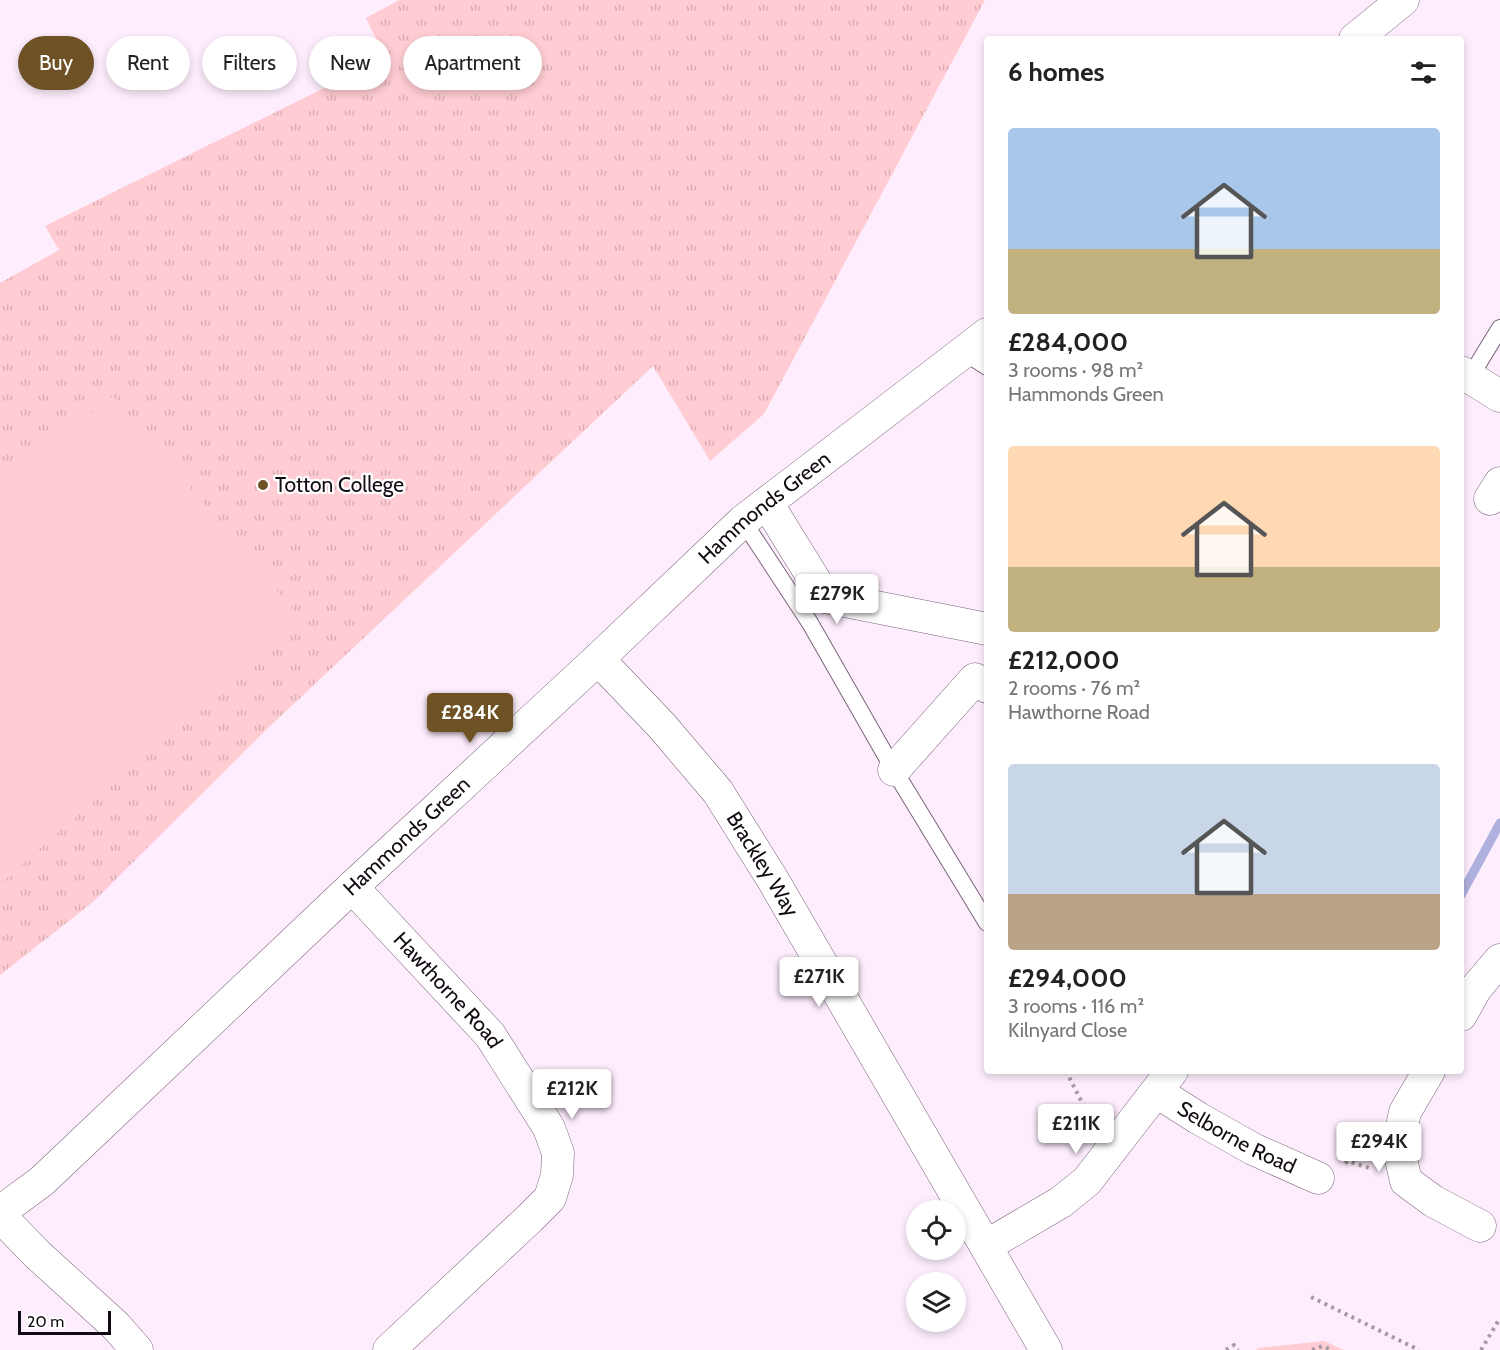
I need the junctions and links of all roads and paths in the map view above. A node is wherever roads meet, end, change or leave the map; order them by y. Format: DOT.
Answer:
graph roads {
  1 [pos="1403,0"];
  2 [pos="1359,36"];
  3 [pos="1500,328"];
  4 [pos="979,351"];
  5 [pos="1466,375"];
  6 [pos="1500,396"];
  7 [pos="755,512"];
  8 [pos="984,628"];
  9 [pos="598,659"];
  10 [pos="984,685"];
  11 [pos="894,770"];
  12 [pos="352,887"];
  13 [pos="984,918"];
  14 [pos="1500,960"];
  15 [pos="1464,1010"];
  16 [pos="1068,1074"];
  17 [pos="1427,1074"];
  18 [pos="1165,1082"];
  19 [pos="1108,1154"];
  20 [pos="1318,1178"];
  21 [pos="1406,1181"];
  22 [pos="0,1214"];
  23 [pos="1480,1226"];
  24 [pos="987,1246"];
  25 [pos="1311,1297"];
  26 [pos="1500,1318"];
  27 [pos="137,1350"];
  28 [pos="388,1350"];
  29 [pos="1046,1350"];
  30 [pos="1226,1350"];
  31 [pos="1238,1350"];
  32 [pos="1312,1350"];
  33 [pos="1331,1350"];
  34 [pos="1419,1350"];
  35 [pos="1481,1350"];
  1 -- 2 [label="street"];
  3 -- 5 [label="lane"];
  4 -- 7 [label="street, Hammonds Green"];
  5 -- 6 [label="street"];
  7 -- 8 [label="street"];
  7 -- 9 [label="street, Hammonds Green"];
  7 -- 11 [label="lane"];
  9 -- 12 [label="street, Hammonds Green"];
  9 -- 24 [label="street, Brackley Way"];
  10 -- 11 [label="street"];
  11 -- 13 [label="lane"];
  12 -- 22 [label="street, Hammonds Green"];
  12 -- 28 [label="street, Hawthorne Road"];
  14 -- 15 [label="street"];
  16 -- 19 [label="path"];
  17 -- 21 [label="street"];
  18 -- 19 [label="street"];
  18 -- 20 [label="street, Selborne Road"];
  19 -- 24 [label="street"];
  20 -- 21 [label="path"];
  21 -- 23 [label="street"];
  22 -- 27 [label="street"];
  24 -- 29 [label="street, Brackley Way"];
  25 -- 34 [label="path"];
  26 -- 35 [label="path"];
  30 -- 31 [label="path"];
  32 -- 33 [label="path"];
}
